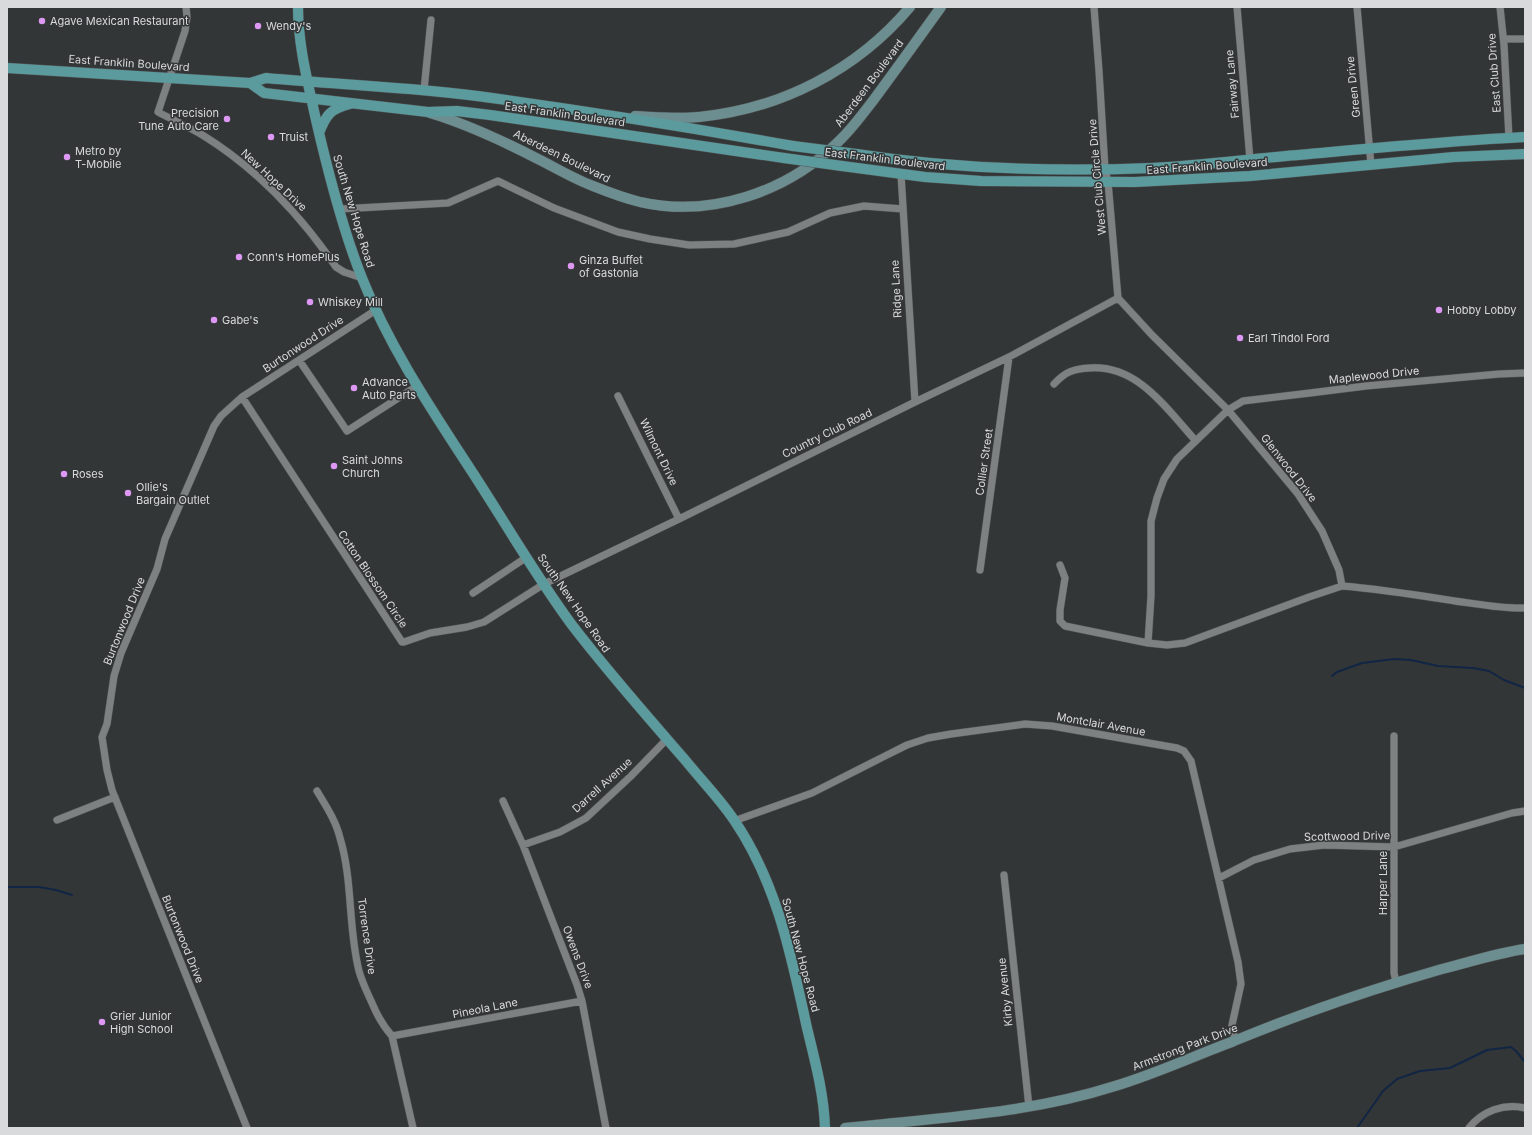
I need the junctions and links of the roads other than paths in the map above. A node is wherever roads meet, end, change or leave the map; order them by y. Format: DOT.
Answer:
graph roads {
  1 [pos="186,7"];
  2 [pos="298,7"];
  3 [pos="910,7"];
  4 [pos="941,7"];
  5 [pos="1094,7"];
  6 [pos="1237,7"];
  7 [pos="1356,7"];
  8 [pos="1500,7"];
  9 [pos="431,20"];
  10 [pos="1504,39"];
  11 [pos="1525,39"];
  12 [pos="7,68"];
  13 [pos="170,78"];
  14 [pos="308,82"];
  15 [pos="250,83"];
  16 [pos="424,90"];
  17 [pos="311,98"];
  18 [pos="354,103"];
  19 [pos="428,112"];
  20 [pos="608,116"];
  21 [pos="319,133"];
  22 [pos="1509,138"];
  23 [pos="1525,138"];
  24 [pos="1370,148"];
  25 [pos="1525,154"];
  26 [pos="1250,160"];
  27 [pos="1371,165"];
  28 [pos="1105,169"];
  29 [pos="901,174"];
  30 [pos="1108,182"];
  31 [pos="340,209"];
  32 [pos="903,209"];
  33 [pos="362,278"];
  34 [pos="1118,298"];
  35 [pos="376,310"];
  36 [pos="1009,357"];
  37 [pos="299,360"];
  38 [pos="1525,373"];
  39 [pos="1054,384"];
  40 [pos="417,386"];
  41 [pos="618,396"];
  42 [pos="242,397"];
  43 [pos="915,402"];
  44 [pos="1228,410"];
  45 [pos="1196,440"];
  46 [pos="680,519"];
  47 [pos="527,557"];
  48 [pos="1060,565"];
  49 [pos="980,570"];
  50 [pos="544,584"];
  51 [pos="1342,586"];
  52 [pos="473,593"];
  53 [pos="1525,608"];
  54 [pos="1148,643"];
  55 [pos="1394,736"];
  56 [pos="667,739"];
  57 [pos="317,791"];
  58 [pos="115,797"];
  59 [pos="503,802"];
  60 [pos="1525,811"];
  61 [pos="56,820"];
  62 [pos="734,821"];
  63 [pos="523,845"];
  64 [pos="1394,847"];
  65 [pos="1004,875"];
  66 [pos="1219,878"];
  67 [pos="1525,949"];
  68 [pos="1396,982"];
  69 [pos="582,1001"];
  70 [pos="392,1036"];
  71 [pos="1235,1040"];
  72 [pos="1029,1107"];
  73 [pos="1525,1108"];
  74 [pos="247,1128"];
  75 [pos="413,1128"];
  76 [pos="606,1128"];
  77 [pos="825,1128"];
  78 [pos="845,1128"];
  79 [pos="1470,1128"];
  1 -- 13 [label="street"];
  2 -- 14 [label="main road, South New Hope Road"];
  3 -- 20 [label="main road, Aberdeen Boulevard"];
  4 -- 19 [label="main road, Aberdeen Boulevard"];
  5 -- 28 [label="street, West Club Circle Drive"];
  6 -- 26 [label="street, Fairway Lane"];
  7 -- 24 [label="street, Green Drive"];
  8 -- 10 [label="street, East Club Drive"];
  9 -- 16 [label="street"];
  10 -- 11 [label="street"];
  10 -- 22 [label="street, East Club Drive"];
  12 -- 13 [label="main road, East Franklin Boulevard"];
  13 -- 15 [label="main road, East Franklin Boulevard"];
  13 -- 33 [label="street, New Hope Drive"];
  14 -- 15 [label="main road, East Franklin Boulevard"];
  14 -- 16 [label="main road, East Franklin Boulevard"];
  14 -- 17 [label="main road, South New Hope Road"];
  15 -- 17 [label="main road, East Franklin Boulevard"];
  16 -- 20 [label="main road, East Franklin Boulevard"];
  17 -- 18 [label="main road, East Franklin Boulevard"];
  17 -- 21 [label="main road, South New Hope Road"];
  18 -- 19 [label="main road, East Franklin Boulevard"];
  18 -- 21 [label="main road"];
  19 -- 29 [label="main road, East Franklin Boulevard, bridge"];
  20 -- 28 [label="main road, East Franklin Boulevard, bridge"];
  21 -- 31 [label="main road, South New Hope Road"];
  22 -- 23 [label="main road, East Franklin Boulevard"];
  22 -- 24 [label="main road, East Franklin Boulevard"];
  24 -- 26 [label="main road, East Franklin Boulevard"];
  24 -- 27 [label="street, Green Drive"];
  25 -- 27 [label="main road, East Franklin Boulevard"];
  26 -- 28 [label="main road, East Franklin Boulevard"];
  27 -- 30 [label="main road, East Franklin Boulevard"];
  28 -- 30 [label="street, West Club Circle Drive"];
  29 -- 30 [label="main road, East Franklin Boulevard"];
  29 -- 32 [label="street, Ridge Lane"];
  30 -- 34 [label="street, West Club Circle Drive"];
  31 -- 32 [label="street"];
  31 -- 33 [label="main road, South New Hope Road"];
  32 -- 43 [label="street, Ridge Lane"];
  33 -- 35 [label="main road, South New Hope Road"];
  34 -- 36 [label="street, Country Club Road"];
  34 -- 44 [label="street, Glenwood Drive"];
  35 -- 37 [label="street, Burtonwood Drive"];
  35 -- 40 [label="main road, South New Hope Road"];
  36 -- 43 [label="street, Country Club Road"];
  36 -- 49 [label="street, Collier Street"];
  37 -- 40 [label="street"];
  37 -- 42 [label="street, Burtonwood Drive"];
  38 -- 44 [label="street, Maplewood Drive"];
  39 -- 45 [label="street"];
  40 -- 47 [label="main road, South New Hope Road"];
  41 -- 46 [label="street, Wilmont Drive"];
  42 -- 50 [label="street, Cotton Blossom Circle"];
  42 -- 58 [label="street, Burtonwood Drive"];
  43 -- 46 [label="street, Country Club Road"];
  44 -- 45 [label="street, Maplewood Drive"];
  44 -- 51 [label="street, Glenwood Drive"];
  45 -- 54 [label="street, Maplewood Drive"];
  46 -- 50 [label="street, Country Club Road"];
  47 -- 50 [label="main road, South New Hope Road"];
  47 -- 52 [label="street"];
  48 -- 54 [label="street"];
  50 -- 56 [label="main road, South New Hope Road"];
  51 -- 53 [label="street"];
  51 -- 54 [label="street"];
  55 -- 64 [label="street, Harper Lane"];
  56 -- 62 [label="main road, South New Hope Road"];
  56 -- 63 [label="street, Darrell Avenue"];
  57 -- 70 [label="street, Torrence Drive"];
  58 -- 61 [label="street"];
  58 -- 74 [label="street, Burtonwood Drive"];
  59 -- 63 [label="street, Owens Drive"];
  60 -- 64 [label="street, Scottwood Drive"];
  62 -- 66 [label="street, Montclair Avenue"];
  62 -- 77 [label="main road, South New Hope Road"];
  63 -- 69 [label="street, Owens Drive"];
  64 -- 66 [label="street, Scottwood Drive"];
  64 -- 68 [label="street, Harper Lane"];
  65 -- 72 [label="street, Kirby Avenue"];
  66 -- 71 [label="street, Montclair Avenue"];
  67 -- 68 [label="main road, Armstrong Park Drive"];
  68 -- 71 [label="main road, Armstrong Park Drive"];
  69 -- 70 [label="street, Pineola Lane"];
  69 -- 76 [label="street, Owens Drive"];
  70 -- 75 [label="street, Torrence Drive"];
  71 -- 72 [label="main road, Armstrong Park Drive"];
  72 -- 78 [label="main road, Armstrong Park Drive"];
  73 -- 79 [label="street"];
}
